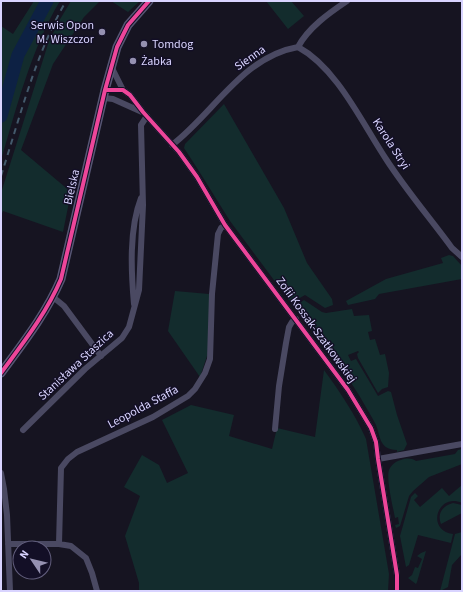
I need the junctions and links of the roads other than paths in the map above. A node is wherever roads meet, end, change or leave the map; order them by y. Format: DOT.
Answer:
graph roads {
  1 [pos="149,1"];
  2 [pos="347,1"];
  3 [pos="298,48"];
  4 [pos="111,66"];
  5 [pos="123,90"];
  6 [pos="104,94"];
  7 [pos="145,114"];
  8 [pos="172,145"];
  9 [pos="225,225"];
  10 [pos="462,257"];
  11 [pos="53,297"];
  12 [pos="296,320"];
  13 [pos="101,356"];
  14 [pos="1,373"];
  15 [pos="275,429"];
  16 [pos="24,430"];
  17 [pos="462,444"];
  18 [pos="378,459"];
  19 [pos="1,473"];
  20 [pos="8,544"];
  21 [pos="59,544"];
  22 [pos="10,591"];
  23 [pos="98,591"];
  24 [pos="397,591"];
  1 -- 4 [label="street, Bielska"];
  2 -- 3 [label="street"];
  3 -- 8 [label="street, Sienna"];
  3 -- 10 [label="street, Karola Stryi"];
  4 -- 5 [label="street, Zofii Kossak-Szatkowskiej"];
  4 -- 6 [label="street, Bielska"];
  5 -- 6 [label="street"];
  5 -- 7 [label="street, Zofii Kossak-Szatkowskiej"];
  6 -- 7 [label="street"];
  6 -- 11 [label="street, Bielska"];
  7 -- 8 [label="street, Zofii Kossak-Szatkowskiej"];
  7 -- 13 [label="street, Stanisława Staszica"];
  8 -- 9 [label="street, Zofii Kossak-Szatkowskiej"];
  9 -- 12 [label="street, Zofii Kossak-Szatkowskiej"];
  9 -- 21 [label="street, Leopolda Staffa"];
  11 -- 13 [label="street"];
  11 -- 14 [label="street, Bielska"];
  12 -- 15 [label="street"];
  12 -- 18 [label="street, Zofii Kossak-Szatkowskiej"];
  13 -- 16 [label="street, Stanisława Staszica"];
  17 -- 18 [label="street"];
  18 -- 24 [label="street, Zofii Kossak-Szatkowskiej"];
  19 -- 20 [label="street"];
  20 -- 21 [label="street"];
  20 -- 22 [label="street"];
  21 -- 23 [label="street"];
}
